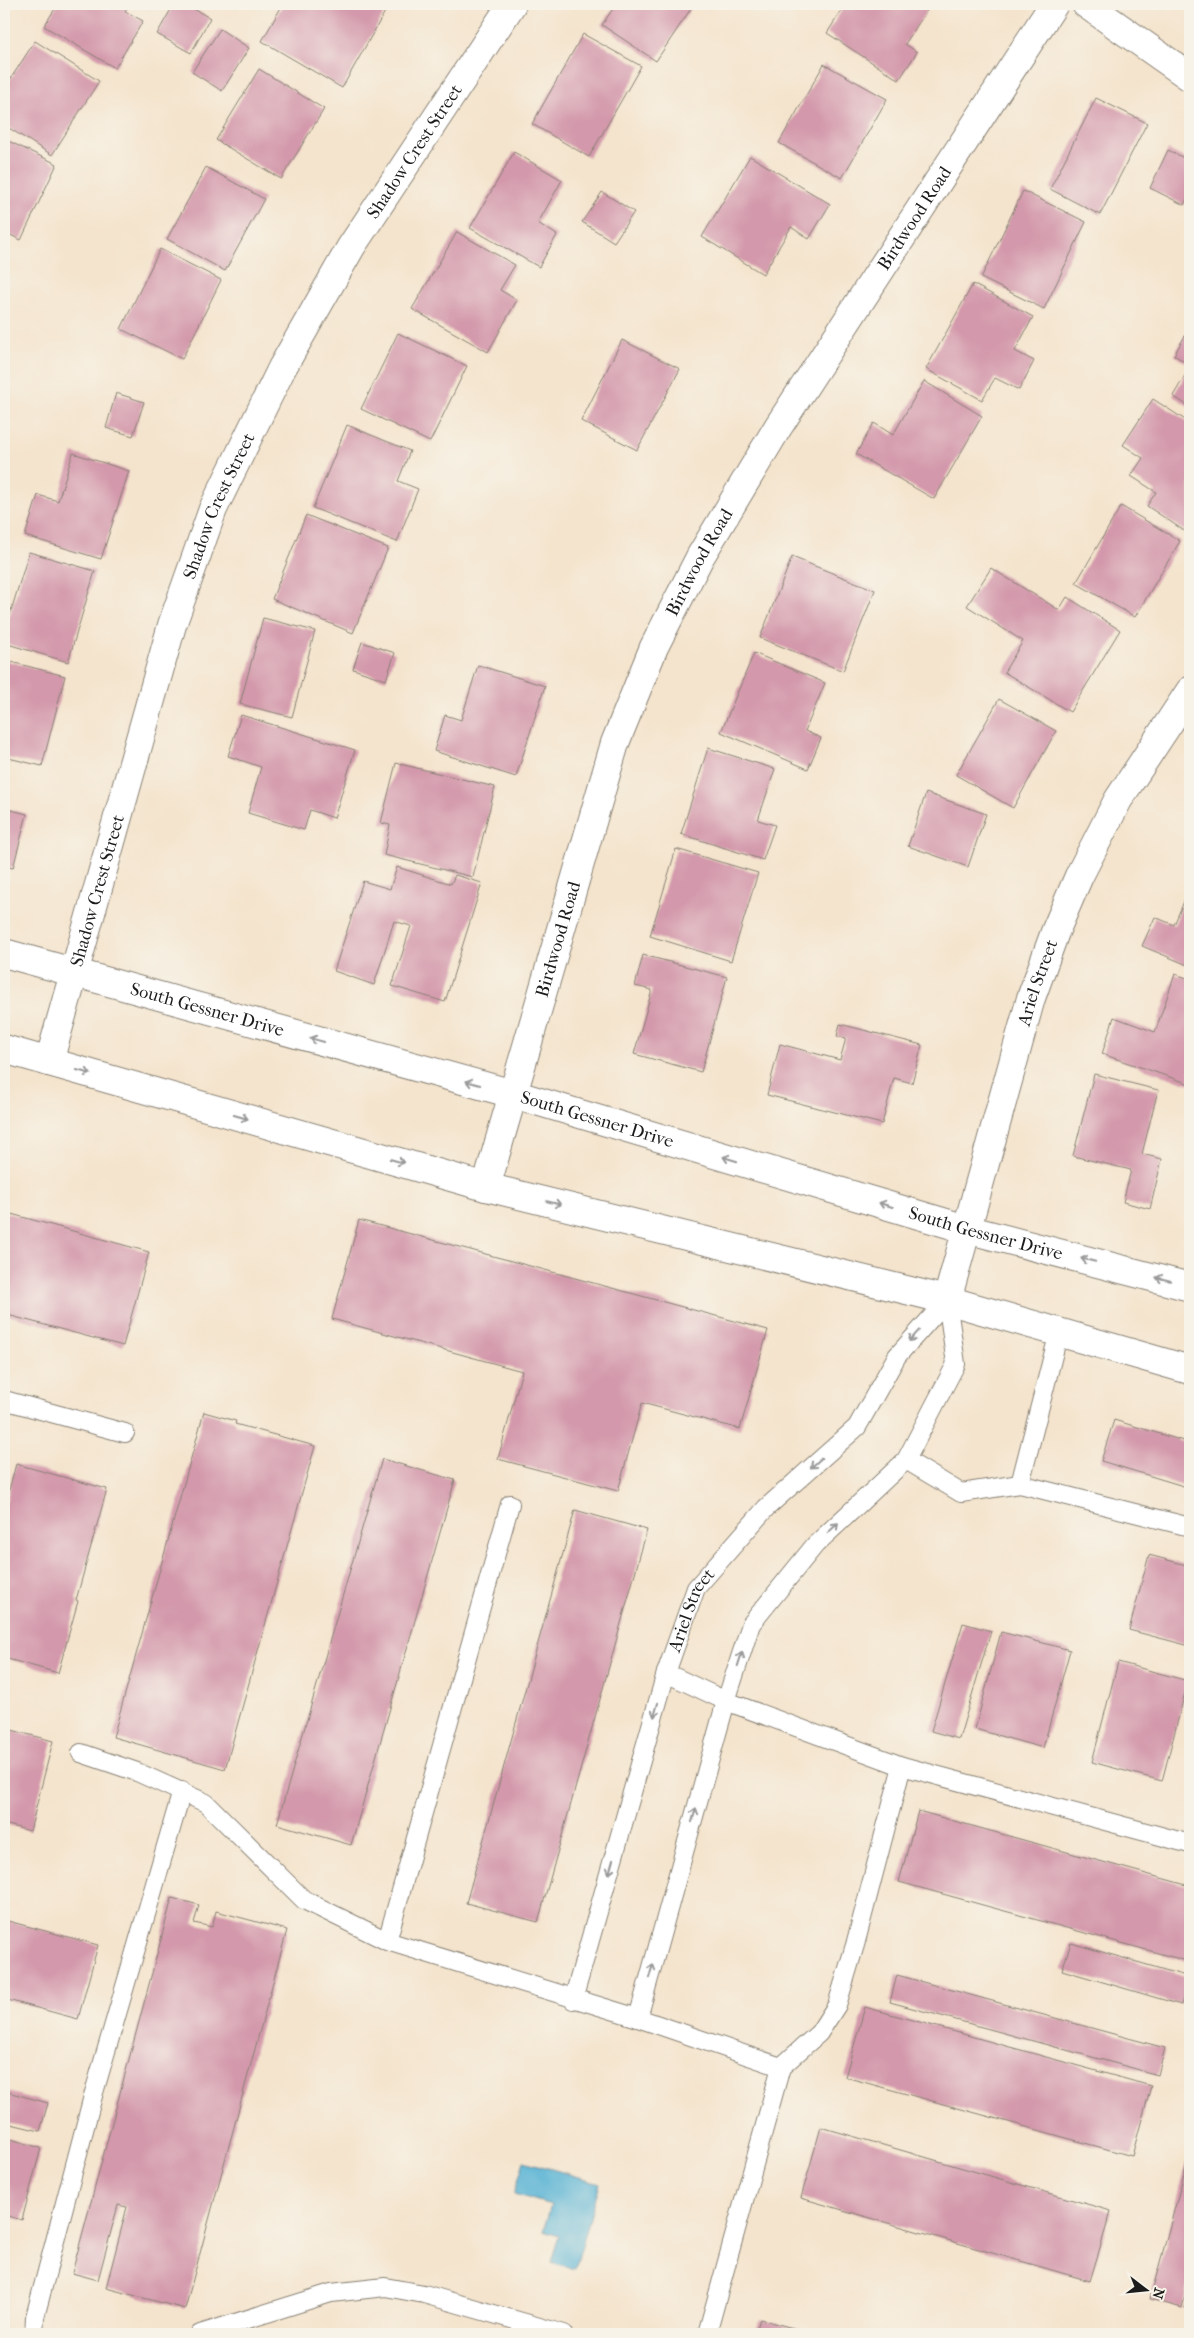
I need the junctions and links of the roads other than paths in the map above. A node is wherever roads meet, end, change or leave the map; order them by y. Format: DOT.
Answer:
graph roads {
  1 [pos="512,4"];
  2 [pos="1054,4"];
  3 [pos="1086,4"];
  4 [pos="1190,77"];
  5 [pos="1190,691"];
  6 [pos="4,953"];
  7 [pos="74,972"];
  8 [pos="4,1049"];
  9 [pos="49,1062"];
  10 [pos="514,1094"];
  11 [pos="486,1187"];
  12 [pos="966,1229"];
  13 [pos="1190,1286"];
  14 [pos="947,1300"];
  15 [pos="1059,1332"];
  16 [pos="1190,1370"];
  17 [pos="4,1400"];
  18 [pos="125,1433"];
  19 [pos="906,1460"];
  20 [pos="1020,1484"];
  21 [pos="510,1504"];
  22 [pos="1190,1527"];
  23 [pos="666,1673"];
  24 [pos="726,1701"];
  25 [pos="81,1753"];
  26 [pos="902,1766"];
  27 [pos="182,1791"];
  28 [pos="1190,1844"];
  29 [pos="388,1940"];
  30 [pos="573,2000"];
  31 [pos="638,2018"];
  32 [pos="781,2067"];
  33 [pos="34,2334"];
  34 [pos="200,2334"];
  35 [pos="564,2334"];
  36 [pos="707,2334"];
  1 -- 7 [label="street, Shadow Crest Street"];
  2 -- 10 [label="street, Birdwood Road"];
  3 -- 4 [label="street"];
  5 -- 12 [label="street, Ariel Street"];
  6 -- 7 [label="street, South Gessner Drive"];
  7 -- 9 [label="street, Shadow Crest Street"];
  10 -- 7 [label="street, South Gessner Drive, one-way"];
  8 -- 9 [label="street"];
  9 -- 11 [label="street, one-way"];
  10 -- 11 [label="street, Birdwood Road"];
  12 -- 10 [label="street, South Gessner Drive, one-way"];
  11 -- 14 [label="street, one-way"];
  13 -- 12 [label="street, South Gessner Drive, one-way"];
  12 -- 14 [label="street, Ariel Street"];
  14 -- 15 [label="street"];
  14 -- 19 [label="lane, Ariel Street"];
  14 -- 23 [label="lane, Ariel Street, one-way"];
  15 -- 16 [label="street"];
  15 -- 20 [label="lane"];
  17 -- 18 [label="lane"];
  19 -- 20 [label="lane"];
  24 -- 19 [label="lane, Ariel Street, one-way"];
  20 -- 22 [label="lane"];
  21 -- 29 [label="lane"];
  23 -- 24 [label="lane"];
  23 -- 30 [label="lane, Ariel Street, one-way"];
  24 -- 26 [label="lane"];
  31 -- 24 [label="lane, Ariel Street, one-way"];
  25 -- 27 [label="lane"];
  26 -- 28 [label="lane"];
  26 -- 32 [label="lane"];
  27 -- 29 [label="lane"];
  27 -- 33 [label="lane"];
  29 -- 30 [label="lane"];
  30 -- 31 [label="lane"];
  31 -- 32 [label="lane"];
  32 -- 36 [label="lane"];
  34 -- 35 [label="lane"];
}
